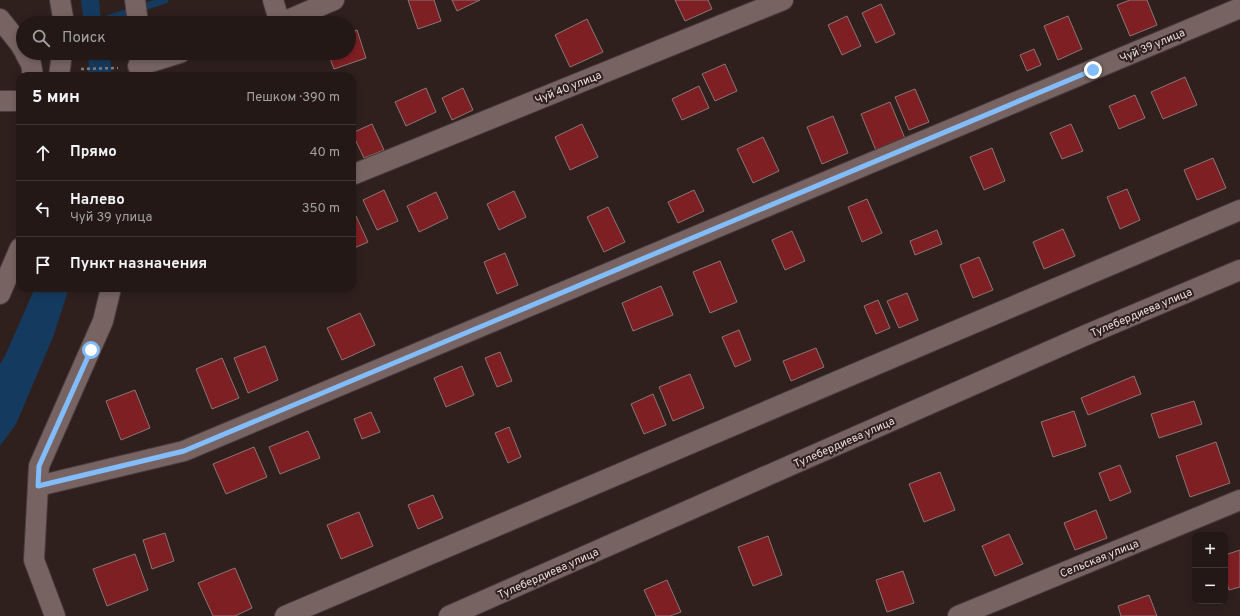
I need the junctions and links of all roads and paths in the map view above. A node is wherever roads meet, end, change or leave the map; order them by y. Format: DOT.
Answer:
graph roads {
  1 [pos="60,0"];
  2 [pos="135,0"];
  3 [pos="273,0"];
  4 [pos="334,0"];
  5 [pos="783,0"];
  6 [pos="1240,8"];
  7 [pos="63,16"];
  8 [pos="137,16"];
  9 [pos="278,16"];
  10 [pos="296,16"];
  11 [pos="0,19"];
  12 [pos="16,39"];
  13 [pos="29,60"];
  14 [pos="64,60"];
  15 [pos="155,60"];
  16 [pos="133,66"];
  17 [pos="32,72"];
  18 [pos="68,72"];
  19 [pos="77,72"];
  20 [pos="0,101"];
  21 [pos="16,101"];
  22 [pos="356,173"];
  23 [pos="1240,210"];
  24 [pos="16,257"];
  25 [pos="1240,270"];
  26 [pos="110,292"];
  27 [pos="0,294"];
  28 [pos="38,486"];
  29 [pos="1240,500"];
  30 [pos="55,616"];
  31 [pos="286,616"];
  32 [pos="449,616"];
  33 [pos="958,616"];
  1 -- 7 [label="street"];
  2 -- 8 [label="street"];
  3 -- 9 [label="street"];
  4 -- 10 [label="street"];
  5 -- 22 [label="street, Чуй 40 улица"];
  6 -- 28 [label="street, Чуй 39 улица"];
  11 -- 12 [label="street"];
  13 -- 17 [label="street"];
  14 -- 18 [label="street"];
  15 -- 16 [label="street"];
  16 -- 19 [label="path"];
  20 -- 21 [label="street"];
  23 -- 31 [label="street"];
  24 -- 27 [label="street"];
  25 -- 32 [label="street, Тулебердиева улица"];
  26 -- 28 [label="street"];
  28 -- 30 [label="street"];
  29 -- 33 [label="street, Сельская улица"];
}
